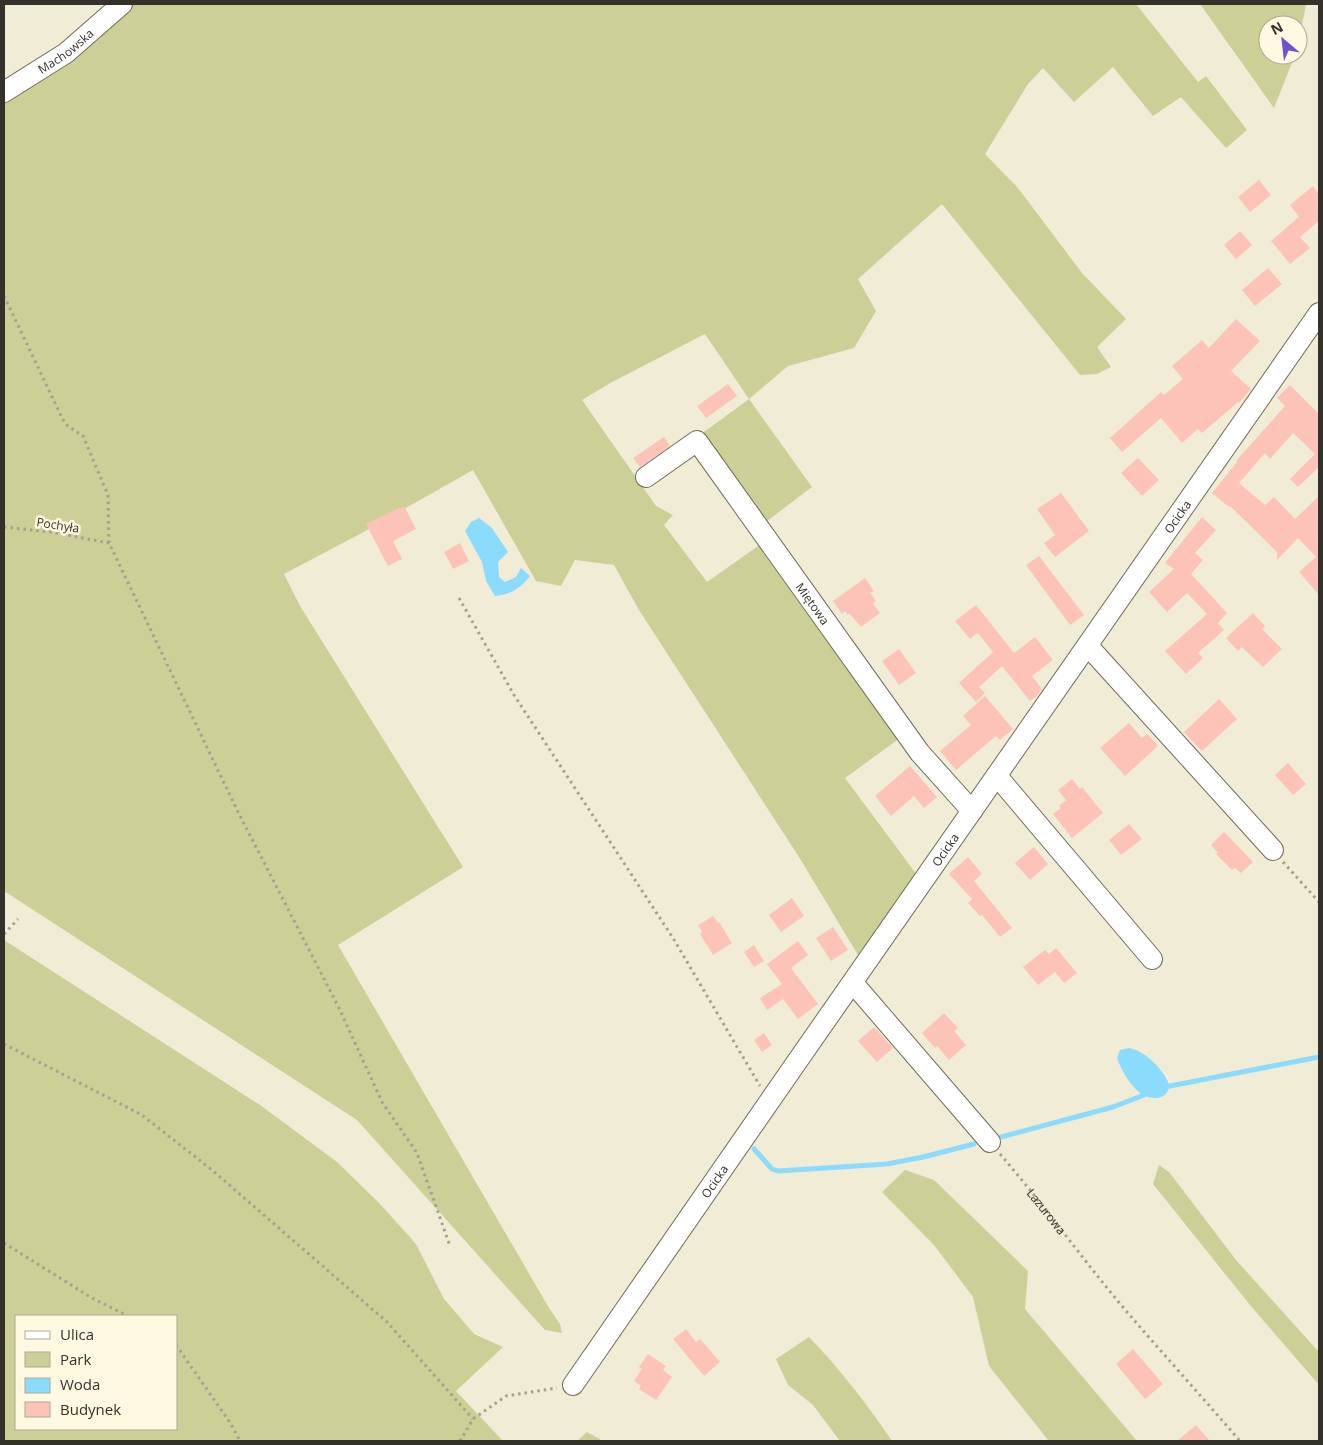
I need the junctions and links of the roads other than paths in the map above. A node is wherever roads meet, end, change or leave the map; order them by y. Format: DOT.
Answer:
graph roads {
  1 [pos="122,4"];
  2 [pos="4,92"];
  3 [pos="1319,313"];
  4 [pos="646,477"];
  5 [pos="1088,646"];
  6 [pos="997,776"];
  7 [pos="972,811"];
  8 [pos="1273,850"];
  9 [pos="1152,959"];
  10 [pos="853,983"];
  11 [pos="990,1142"];
  12 [pos="573,1385"];
  1 -- 2 [label="street, Machowska"];
  3 -- 5 [label="street, Ocicka"];
  4 -- 7 [label="street, Miętowa"];
  5 -- 6 [label="street, Ocicka"];
  5 -- 8 [label="street"];
  6 -- 7 [label="street, Ocicka"];
  6 -- 9 [label="street"];
  7 -- 10 [label="street, Ocicka"];
  10 -- 11 [label="street"];
  10 -- 12 [label="street, Ocicka"];
}
